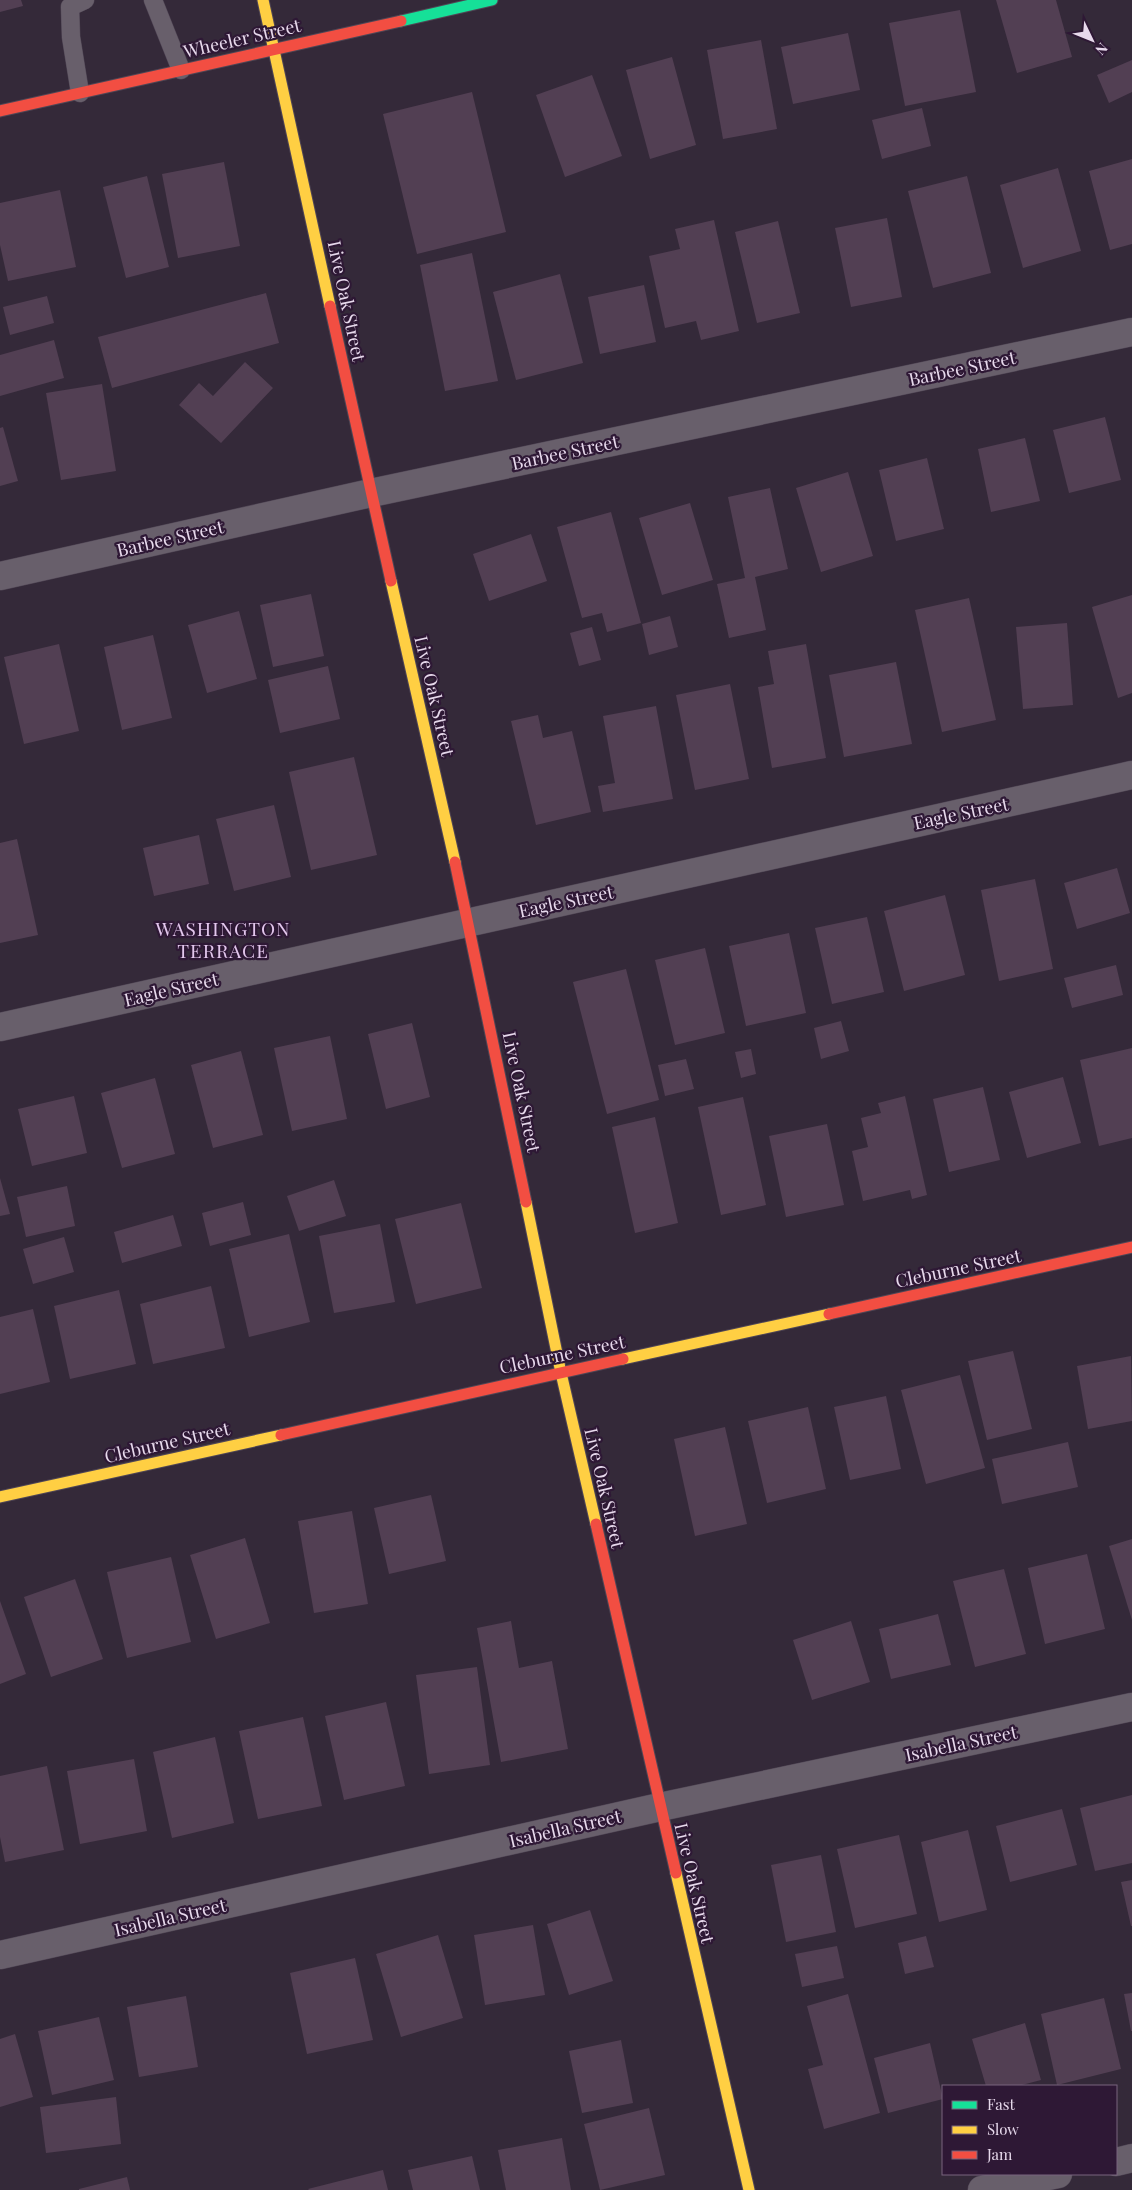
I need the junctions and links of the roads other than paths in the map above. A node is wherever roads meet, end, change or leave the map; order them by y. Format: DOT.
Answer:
graph roads {
  1 [pos="86,0"];
  2 [pos="153,0"];
  3 [pos="263,0"];
  4 [pos="492,0"];
  5 [pos="274,49"];
  6 [pos="181,70"];
  7 [pos="80,93"];
  8 [pos="0,111"];
  9 [pos="1132,332"];
  10 [pos="371,493"];
  11 [pos="0,576"];
  12 [pos="1132,775"];
  13 [pos="469,922"];
  14 [pos="0,1027"];
  15 [pos="1132,1247"];
  16 [pos="561,1372"];
  17 [pos="0,1497"];
  18 [pos="1132,1707"];
  19 [pos="660,1807"];
  20 [pos="0,1956"];
  21 [pos="1132,2158"];
  22 [pos="1117,2162"];
  23 [pos="1053,2175"];
  24 [pos="749,2190"];
  25 [pos="982,2190"];
  1 -- 7 [label="lane"];
  2 -- 6 [label="lane"];
  3 -- 5 [label="street, Live Oak Street"];
  4 -- 5 [label="street, Wheeler Street"];
  5 -- 6 [label="street, Wheeler Street"];
  5 -- 10 [label="street, Live Oak Street"];
  6 -- 7 [label="street, Wheeler Street"];
  7 -- 8 [label="street, Wheeler Street"];
  9 -- 10 [label="street, Barbee Street"];
  10 -- 11 [label="street, Barbee Street"];
  10 -- 13 [label="street, Live Oak Street"];
  12 -- 13 [label="street, Eagle Street"];
  13 -- 14 [label="street, Eagle Street"];
  13 -- 16 [label="street, Live Oak Street"];
  15 -- 16 [label="street, Cleburne Street"];
  16 -- 17 [label="street, Cleburne Street"];
  16 -- 19 [label="street, Live Oak Street"];
  18 -- 19 [label="street, Isabella Street"];
  19 -- 20 [label="street, Isabella Street"];
  19 -- 24 [label="street, Live Oak Street"];
  21 -- 22 [label="street"];
  23 -- 25 [label="street"];
}
